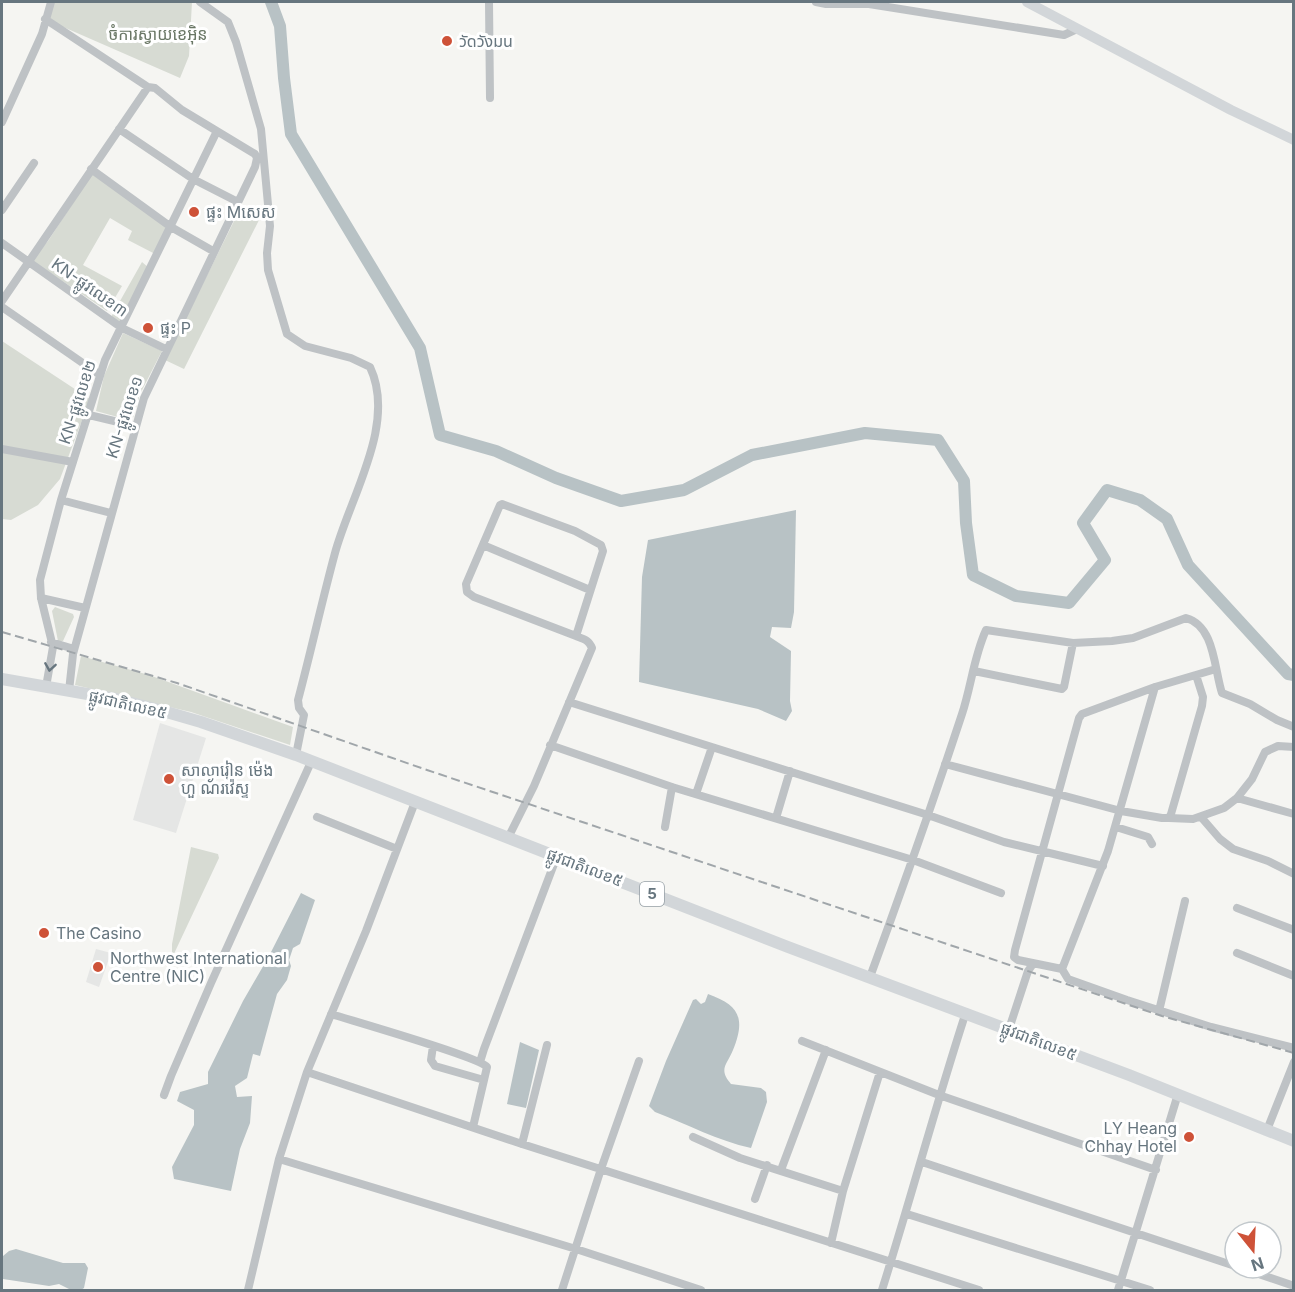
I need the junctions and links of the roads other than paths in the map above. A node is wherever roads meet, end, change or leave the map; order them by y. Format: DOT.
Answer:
graph roads {
  1 [pos="51,2"];
  2 [pos="200,2"];
  3 [pos="489,2"];
  4 [pos="816,2"];
  5 [pos="1027,2"];
  6 [pos="45,19"];
  7 [pos="1077,29"];
  8 [pos="148,87"];
  9 [pos="490,98"];
  10 [pos="2,122"];
  11 [pos="119,129"];
  12 [pos="217,131"];
  13 [pos="1293,140"];
  14 [pos="34,163"];
  15 [pos="91,169"];
  16 [pos="193,179"];
  17 [pos="238,202"];
  18 [pos="2,210"];
  19 [pos="171,227"];
  20 [pos="2,243"];
  21 [pos="213,251"];
  22 [pos="27,261"];
  23 [pos="2,301"];
  24 [pos="2,307"];
  25 [pos="122,328"];
  26 [pos="166,349"];
  27 [pos="100,375"];
  28 [pos="89,415"];
  29 [pos="135,426"];
  30 [pos="2,448"];
  31 [pos="73,462"];
  32 [pos="61,500"];
  33 [pos="111,513"];
  34 [pos="483,545"];
  35 [pos="590,590"];
  36 [pos="41,598"];
  37 [pos="84,608"];
  38 [pos="576,636"];
  39 [pos="1073,643"];
  40 [pos="52,644"];
  41 [pos="73,651"];
  42 [pos="1216,669"];
  43 [pos="974,671"];
  44 [pos="1196,675"];
  45 [pos="2,679"];
  46 [pos="46,687"];
  47 [pos="1155,687"];
  48 [pos="69,691"];
  49 [pos="569,702"];
  50 [pos="1293,727"];
  51 [pos="550,745"];
  52 [pos="712,747"];
  53 [pos="1293,747"];
  54 [pos="296,755"];
  55 [pos="311,762"];
  56 [pos="945,764"];
  57 [pos="790,771"];
  58 [pos="672,787"];
  59 [pos="696,794"];
  60 [pos="1058,794"];
  61 [pos="1237,798"];
  62 [pos="415,802"];
  63 [pos="1121,811"];
  64 [pos="1293,814"];
  65 [pos="928,815"];
  66 [pos="317,817"];
  67 [pos="1201,817"];
  68 [pos="776,818"];
  69 [pos="1168,818"];
  70 [pos="665,827"];
  71 [pos="1116,827"];
  72 [pos="508,838"];
  73 [pos="1152,844"];
  74 [pos="397,849"];
  75 [pos="1043,852"];
  76 [pos="557,856"];
  77 [pos="913,860"];
  78 [pos="1103,866"];
  79 [pos="1293,874"];
  80 [pos="1001,893"];
  81 [pos="1185,901"];
  82 [pos="1237,908"];
  83 [pos="1293,930"];
  84 [pos="1237,953"];
  85 [pos="1033,964"];
  86 [pos="1062,969"];
  87 [pos="1293,976"];
  88 [pos="870,977"];
  89 [pos="1160,1011"];
  90 [pos="966,1012"];
  91 [pos="331,1014"];
  92 [pos="1009,1029"];
  93 [pos="802,1041"];
  94 [pos="547,1045"];
  95 [pos="433,1046"];
  96 [pos="1293,1048"];
  97 [pos="826,1050"];
  98 [pos="639,1061"];
  99 [pos="480,1062"];
  100 [pos="1293,1062"];
  101 [pos="307,1072"];
  102 [pos="880,1072"];
  103 [pos="484,1080"];
  104 [pos="1178,1094"];
  105 [pos="164,1095"];
  106 [pos="939,1095"];
  107 [pos="473,1127"];
  108 [pos="1267,1130"];
  109 [pos="693,1137"];
  110 [pos="1293,1141"];
  111 [pos="522,1144"];
  112 [pos="279,1159"];
  113 [pos="921,1162"];
  114 [pos="767,1165"];
  115 [pos="601,1169"];
  116 [pos="781,1170"];
  117 [pos="1156,1170"];
  118 [pos="843,1191"];
  119 [pos="755,1199"];
  120 [pos="907,1214"];
  121 [pos="1136,1233"];
  122 [pos="831,1243"];
  123 [pos="576,1249"];
  124 [pos="891,1262"];
  125 [pos="1223,1262"];
  126 [pos="1276,1280"];
  127 [pos="1120,1286"];
  128 [pos="1293,1286"];
  129 [pos="248,1290"];
  130 [pos="562,1290"];
  131 [pos="701,1290"];
  132 [pos="882,1290"];
  133 [pos="980,1290"];
  134 [pos="1150,1290"];
  1 -- 6 [label="street"];
  2 -- 54 [label="street"];
  3 -- 9 [label="street"];
  4 -- 7 [label="street"];
  5 -- 7 [label="main road"];
  6 -- 8 [label="street"];
  6 -- 10 [label="street"];
  7 -- 13 [label="main road"];
  8 -- 11 [label="street"];
  8 -- 12 [label="street"];
  11 -- 15 [label="street"];
  11 -- 16 [label="street"];
  12 -- 16 [label="street, KN-ផ្លូវលេខ២"];
  12 -- 17 [label="street, KN-ផ្លូវលេខ១"];
  14 -- 18 [label="street"];
  15 -- 19 [label="street"];
  15 -- 22 [label="street"];
  16 -- 17 [label="street"];
  16 -- 19 [label="street, KN-ផ្លូវលេខ២"];
  17 -- 21 [label="street, KN-ផ្លូវលេខ១"];
  19 -- 21 [label="street"];
  19 -- 25 [label="street, KN-ផ្លូវលេខ២"];
  20 -- 22 [label="street, KN-ផ្លូវលេខ៣"];
  21 -- 26 [label="street, KN-ផ្លូវលេខ១"];
  22 -- 23 [label="street"];
  22 -- 25 [label="street, KN-ផ្លូវលេខ៣"];
  24 -- 27 [label="street"];
  25 -- 26 [label="street, KN-ផ្លូវលេខ៣"];
  25 -- 27 [label="street, KN-ផ្លូវលេខ២"];
  26 -- 29 [label="street, KN-ផ្លូវលេខ១"];
  27 -- 28 [label="street, KN-ផ្លូវលេខ២"];
  28 -- 29 [label="street"];
  28 -- 31 [label="street, KN-ផ្លូវលេខ២"];
  29 -- 33 [label="street, KN-ផ្លូវលេខ១"];
  30 -- 31 [label="street"];
  31 -- 32 [label="street, KN-ផ្លូវលេខ២"];
  32 -- 33 [label="street"];
  32 -- 36 [label="street, KN-ផ្លូវលេខ២"];
  33 -- 37 [label="street, KN-ផ្លូវលេខ១"];
  34 -- 35 [label="street"];
  34 -- 35 [label="street"];
  34 -- 38 [label="street"];
  35 -- 38 [label="street"];
  36 -- 37 [label="street"];
  36 -- 40 [label="street, KN-ផ្លូវលេខ២"];
  37 -- 41 [label="street, KN-ផ្លូវលេខ១"];
  38 -- 49 [label="street"];
  39 -- 42 [label="street"];
  39 -- 43 [label="street"];
  39 -- 43 [label="street"];
  40 -- 41 [label="street"];
  40 -- 46 [label="street, one-way"];
  41 -- 48 [label="street, KN-ផ្លូវលេខ១"];
  42 -- 44 [label="street"];
  42 -- 50 [label="street"];
  43 -- 56 [label="street"];
  44 -- 47 [label="street"];
  44 -- 69 [label="street"];
  45 -- 46 [label="highway, ផ្លូវជាតិលេខ៥ / 5"];
  46 -- 48 [label="highway, ផ្លូវជាតិលេខ៥ / 5"];
  47 -- 60 [label="street"];
  47 -- 63 [label="street"];
  48 -- 54 [label="highway, ផ្លូវជាតិលេខ៥ / 5"];
  49 -- 51 [label="street"];
  49 -- 52 [label="street"];
  51 -- 58 [label="street"];
  51 -- 72 [label="street"];
  52 -- 57 [label="street"];
  52 -- 59 [label="street"];
  53 -- 61 [label="street"];
  54 -- 55 [label="highway, ផ្លូវជាតិលេខ៥ / 5"];
  55 -- 62 [label="highway, ផ្លូវជាតិលេខ៥ / 5"];
  55 -- 105 [label="street"];
  56 -- 60 [label="street"];
  56 -- 65 [label="street"];
  57 -- 65 [label="street"];
  57 -- 68 [label="street"];
  58 -- 59 [label="street"];
  58 -- 70 [label="street"];
  59 -- 68 [label="street"];
  60 -- 63 [label="street"];
  60 -- 75 [label="street"];
  61 -- 64 [label="street"];
  61 -- 67 [label="street"];
  62 -- 72 [label="highway, ផ្លូវជាតិលេខ៥ / 5"];
  62 -- 74 [label="street"];
  63 -- 69 [label="street"];
  63 -- 71 [label="street"];
  65 -- 75 [label="street"];
  65 -- 77 [label="street"];
  66 -- 74 [label="street"];
  67 -- 69 [label="street"];
  67 -- 79 [label="street"];
  68 -- 77 [label="street"];
  71 -- 73 [label="street"];
  71 -- 78 [label="street"];
  72 -- 76 [label="highway, ផ្លូវជាតិលេខ៥ / 5"];
  74 -- 91 [label="street"];
  75 -- 78 [label="street"];
  75 -- 85 [label="street"];
  76 -- 88 [label="highway, ផ្លូវជាតិលេខ៥ / 5"];
  76 -- 99 [label="street"];
  77 -- 80 [label="street"];
  77 -- 88 [label="street"];
  78 -- 86 [label="street"];
  81 -- 89 [label="street"];
  82 -- 83 [label="street"];
  84 -- 87 [label="street"];
  85 -- 86 [label="street"];
  85 -- 92 [label="street"];
  86 -- 89 [label="street"];
  88 -- 90 [label="highway, ផ្លូវជាតិលេខ៥ / 5"];
  89 -- 96 [label="street"];
  90 -- 92 [label="highway, ផ្លូវជាតិលេខ៥ / 5"];
  90 -- 106 [label="street"];
  91 -- 95 [label="street"];
  91 -- 101 [label="street"];
  92 -- 104 [label="highway, ផ្លូវជាតិលេខ៥ / 5"];
  93 -- 97 [label="street"];
  94 -- 111 [label="street"];
  95 -- 99 [label="street"];
  95 -- 103 [label="street"];
  97 -- 102 [label="street"];
  97 -- 116 [label="street"];
  98 -- 115 [label="street"];
  99 -- 103 [label="street"];
  100 -- 108 [label="street"];
  101 -- 107 [label="street"];
  101 -- 112 [label="street"];
  102 -- 106 [label="street"];
  102 -- 118 [label="street"];
  103 -- 107 [label="street"];
  104 -- 108 [label="highway, ផ្លូវជាតិលេខ៥ / 5"];
  104 -- 117 [label="street"];
  106 -- 113 [label="street"];
  106 -- 117 [label="street"];
  107 -- 111 [label="street"];
  108 -- 110 [label="highway, ផ្លូវជាតិលេខ៥ / 5"];
  109 -- 114 [label="street"];
  111 -- 115 [label="street"];
  112 -- 123 [label="street"];
  112 -- 129 [label="street"];
  113 -- 120 [label="street"];
  113 -- 121 [label="street"];
  114 -- 116 [label="street"];
  114 -- 119 [label="street"];
  115 -- 122 [label="street"];
  115 -- 123 [label="street"];
  116 -- 118 [label="street"];
  117 -- 121 [label="street"];
  118 -- 122 [label="street"];
  120 -- 124 [label="street"];
  120 -- 127 [label="street"];
  121 -- 125 [label="street"];
  121 -- 127 [label="street"];
  122 -- 124 [label="street"];
  123 -- 130 [label="street"];
  123 -- 131 [label="street"];
  124 -- 132 [label="street"];
  124 -- 133 [label="street"];
  126 -- 128 [label="street"];
  127 -- 134 [label="street"];
}
